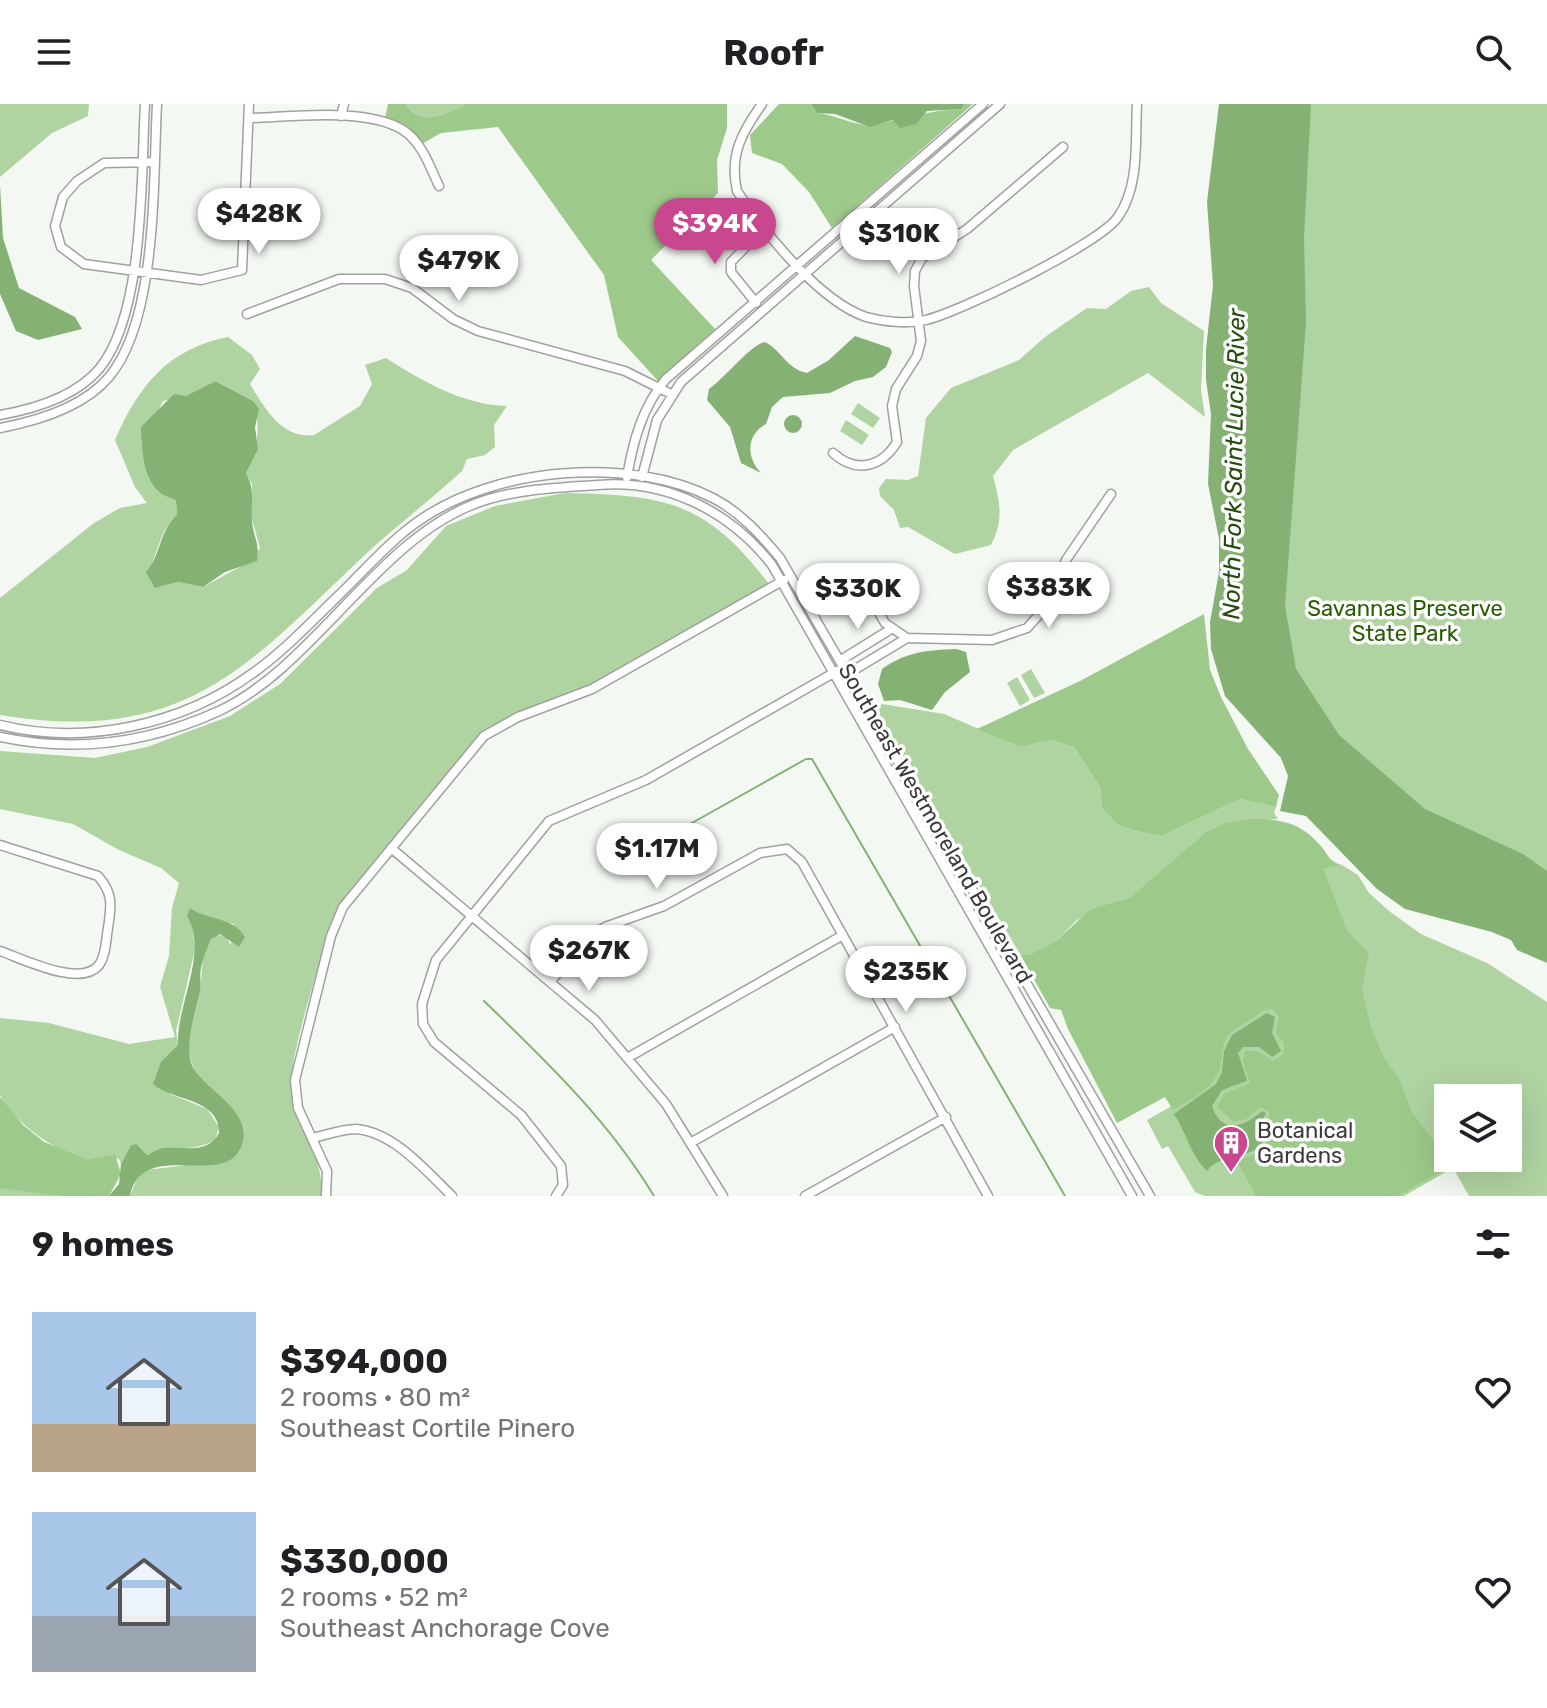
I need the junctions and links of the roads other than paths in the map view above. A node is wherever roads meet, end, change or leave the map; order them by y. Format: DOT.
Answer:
graph roads {
  1 [pos="145,104"];
  2 [pos="157,104"];
  3 [pos="249,104"];
  4 [pos="344,104"];
  5 [pos="762,104"];
  6 [pos="983,104"];
  7 [pos="1000,104"];
  8 [pos="1137,104"];
  9 [pos="341,116"];
  10 [pos="250,118"];
  11 [pos="1063,147"];
  12 [pos="142,162"];
  13 [pos="154,162"];
  14 [pos="439,186"];
  15 [pos="765,227"];
  16 [pos="798,265"];
  17 [pos="133,268"];
  18 [pos="146,270"];
  19 [pos="805,273"];
  20 [pos="755,301"];
  21 [pos="762,309"];
  22 [pos="247,314"];
  23 [pos="918,321"];
  24 [pos="658,388"];
  25 [pos="77,389"];
  26 [pos="671,394"];
  27 [pos="84,399"];
  28 [pos="0,415"];
  29 [pos="0,428"];
  30 [pos="833,453"];
  31 [pos="628,473"];
  32 [pos="643,475"];
  33 [pos="626,484"];
  34 [pos="640,486"];
  35 [pos="1111,494"];
  36 [pos="791,576"];
  37 [pos="782,581"];
  38 [pos="863,586"];
  39 [pos="891,629"];
  40 [pos="907,638"];
  41 [pos="845,666"];
  42 [pos="834,672"];
  43 [pos="0,725"];
  44 [pos="0,737"];
  45 [pos="0,845"];
  46 [pos="391,848"];
  47 [pos="473,915"];
  48 [pos="843,935"];
  49 [pos="0,951"];
  50 [pos="552,980"];
  51 [pos="895,1027"];
  52 [pos="629,1057"];
  53 [pos="946,1117"];
  54 [pos="313,1138"];
  55 [pos="692,1142"];
  56 [pos="326,1196"];
  57 [pos="452,1196"];
  58 [pos="556,1196"];
  59 [pos="723,1196"];
  60 [pos="805,1196"];
  61 [pos="988,1196"];
  62 [pos="1132,1196"];
  63 [pos="1150,1196"];
  1 -- 12 [label="street"];
  2 -- 13 [label="street"];
  3 -- 10 [label="street"];
  4 -- 9 [label="street"];
  5 -- 15 [label="street"];
  6 -- 16 [label="street"];
  7 -- 19 [label="street"];
  8 -- 23 [label="street"];
  9 -- 10 [label="street"];
  9 -- 14 [label="street"];
  10 -- 18 [label="street"];
  11 -- 23 [label="street"];
  12 -- 13 [label="street"];
  12 -- 17 [label="street"];
  12 -- 17 [label="street"];
  13 -- 18 [label="street"];
  15 -- 16 [label="street"];
  15 -- 20 [label="street"];
  16 -- 19 [label="street"];
  16 -- 20 [label="street"];
  17 -- 18 [label="street"];
  17 -- 25 [label="street"];
  18 -- 27 [label="street"];
  19 -- 21 [label="street"];
  19 -- 23 [label="street"];
  20 -- 21 [label="street"];
  20 -- 24 [label="street"];
  21 -- 26 [label="street"];
  22 -- 24 [label="street"];
  23 -- 30 [label="street"];
  24 -- 26 [label="street"];
  24 -- 31 [label="street"];
  25 -- 27 [label="street"];
  25 -- 28 [label="street"];
  26 -- 32 [label="street"];
  27 -- 29 [label="street"];
  31 -- 32 [label="street, Southeast Westmoreland Boulevard"];
  31 -- 33 [label="street"];
  31 -- 43 [label="street, Southeast Westmoreland Boulevard"];
  32 -- 34 [label="street"];
  32 -- 36 [label="street, Southeast Westmoreland Boulevard"];
  33 -- 34 [label="street, Southeast Westmoreland Boulevard"];
  33 -- 44 [label="street, Southeast Westmoreland Boulevard"];
  34 -- 37 [label="street, Southeast Westmoreland Boulevard"];
  35 -- 40 [label="street"];
  36 -- 37 [label="street"];
  36 -- 41 [label="street, Southeast Westmoreland Boulevard"];
  37 -- 42 [label="street, Southeast Westmoreland Boulevard"];
  37 -- 46 [label="street"];
  38 -- 39 [label="street"];
  39 -- 40 [label="street"];
  39 -- 41 [label="street"];
  40 -- 41 [label="street"];
  41 -- 42 [label="street"];
  41 -- 63 [label="street, Southeast Westmoreland Boulevard"];
  42 -- 47 [label="street"];
  42 -- 62 [label="street, Southeast Westmoreland Boulevard"];
  45 -- 49 [label="street"];
  46 -- 47 [label="street"];
  46 -- 54 [label="street"];
  47 -- 50 [label="street"];
  47 -- 58 [label="street"];
  48 -- 50 [label="street"];
  48 -- 51 [label="street"];
  48 -- 52 [label="street"];
  50 -- 52 [label="street"];
  51 -- 53 [label="street"];
  51 -- 55 [label="street"];
  52 -- 55 [label="street"];
  53 -- 60 [label="street"];
  53 -- 61 [label="street"];
  54 -- 56 [label="street"];
  54 -- 57 [label="street"];
  55 -- 59 [label="street"];
}
